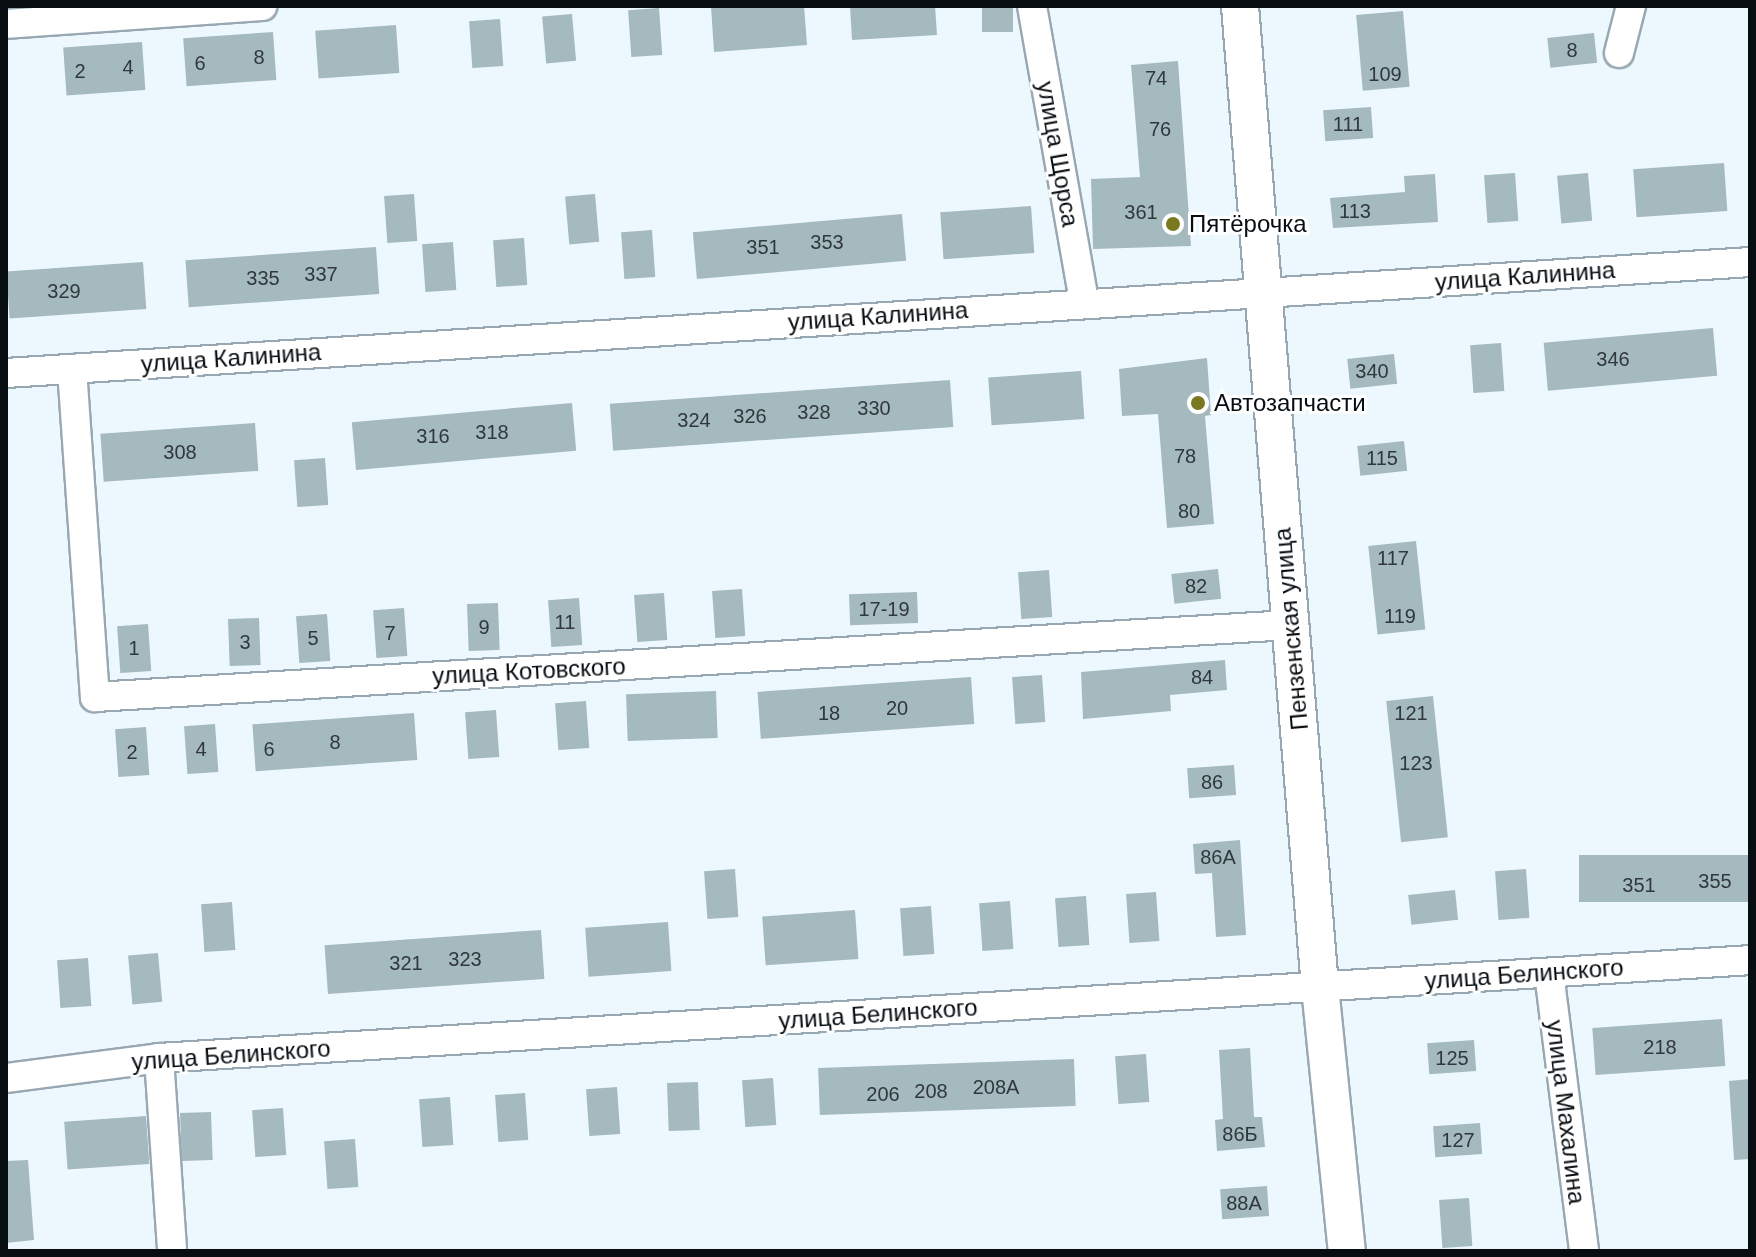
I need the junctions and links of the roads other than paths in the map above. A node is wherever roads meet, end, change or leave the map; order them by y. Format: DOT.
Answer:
graph roads {
  1 [pos="262,6"];
  2 [pos="1032,6"];
  3 [pos="1240,6"];
  4 [pos="1631,6"];
  5 [pos="6,24"];
  6 [pos="1619,53"];
  7 [pos="1750,262"];
  8 [pos="1263,293"];
  9 [pos="1084,302"];
  10 [pos="72,369"];
  11 [pos="6,373"];
  12 [pos="1290,625"];
  13 [pos="1750,960"];
  14 [pos="1549,973"];
  15 [pos="1320,987"];
  16 [pos="159,1058"];
  17 [pos="6,1078"];
  18 [pos="172,1251"];
  19 [pos="1347,1251"];
  20 [pos="1584,1251"];
  1 -- 5 [label="street"];
  2 -- 9 [label="street, улица Щорса"];
  3 -- 8 [label="street, Пензенская улица"];
  4 -- 6 [label="street"];
  7 -- 8 [label="street, улица Калинина"];
  8 -- 9 [label="street, улица Калинина"];
  8 -- 12 [label="street, Пензенская улица"];
  9 -- 10 [label="street, улица Калинина"];
  10 -- 11 [label="street, улица Калинина"];
  10 -- 12 [label="street, улица Котовского"];
  12 -- 15 [label="street, Пензенская улица"];
  13 -- 14 [label="street, улица Белинского"];
  14 -- 15 [label="street, улица Белинского"];
  14 -- 20 [label="street, улица Махалина"];
  15 -- 16 [label="street, улица Белинского"];
  15 -- 19 [label="street, Пензенская улица"];
  16 -- 17 [label="street, улица Белинского"];
  16 -- 18 [label="street"];
}
